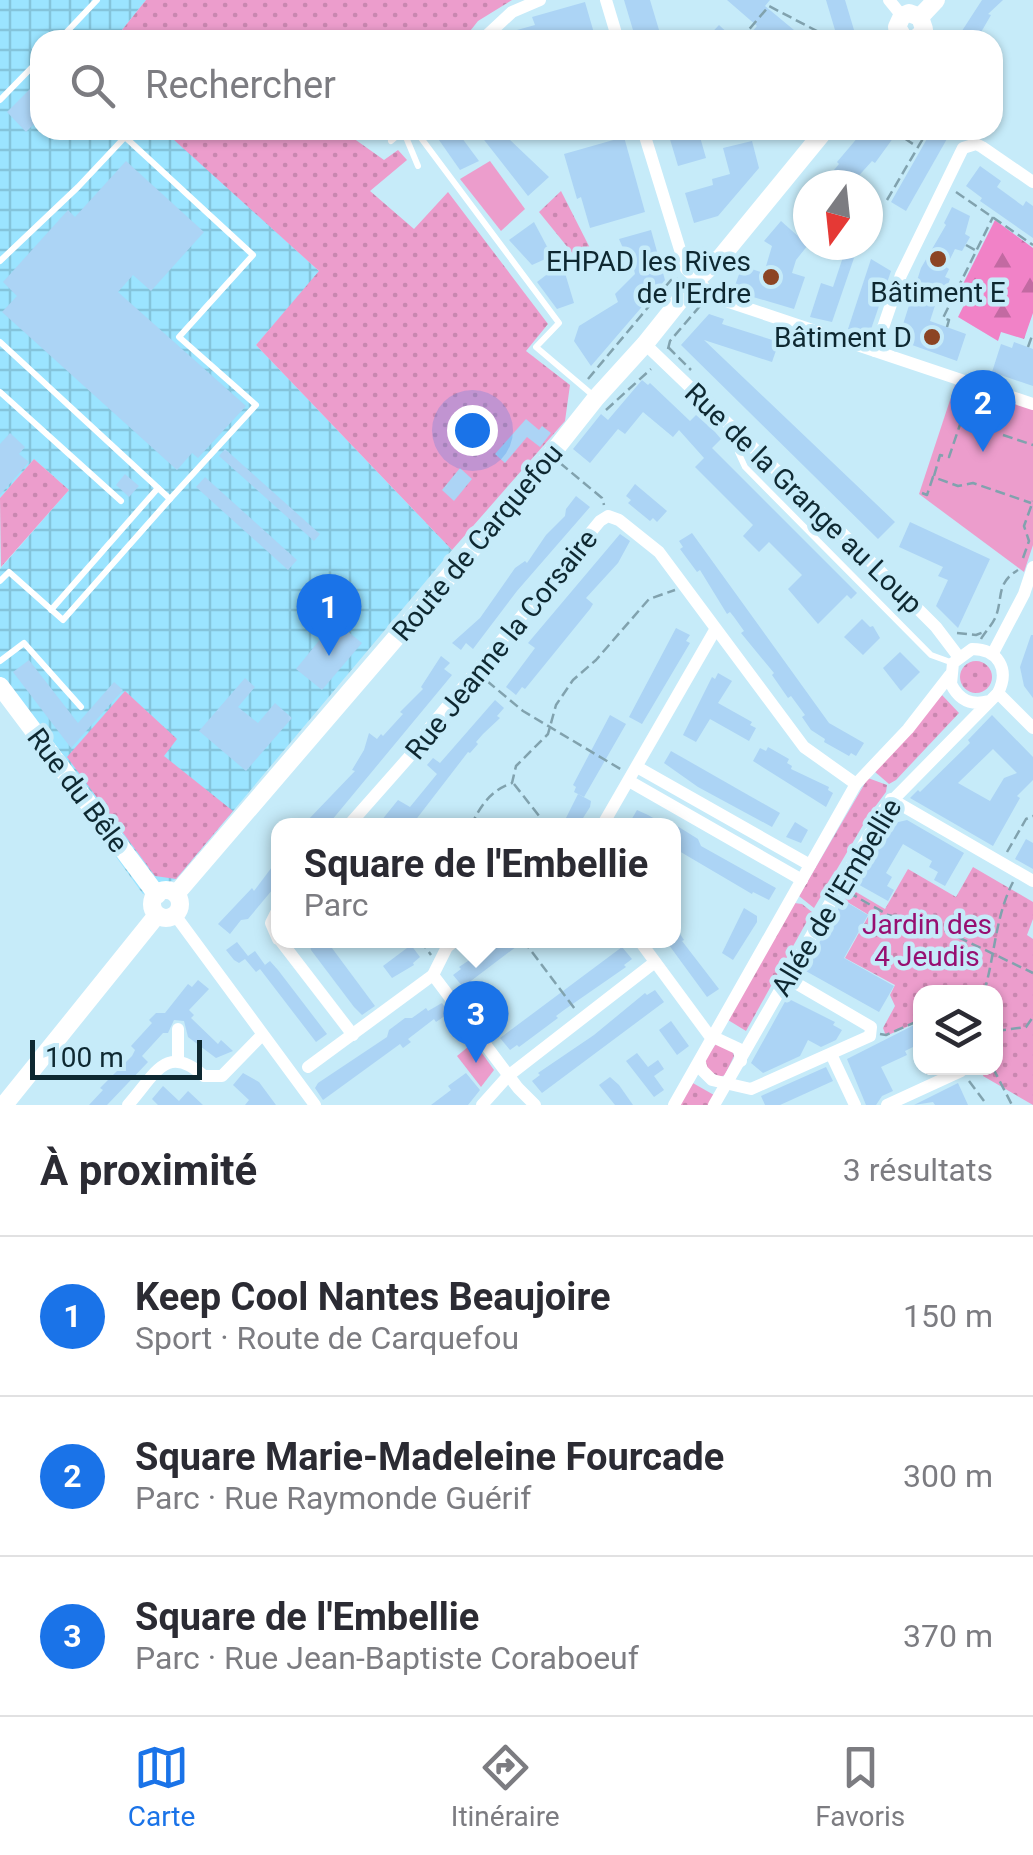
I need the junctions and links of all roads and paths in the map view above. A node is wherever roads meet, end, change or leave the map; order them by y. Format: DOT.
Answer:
graph roads {
  1 [pos="97,0"];
  2 [pos="540,0"];
  3 [pos="606,0"];
  4 [pos="889,0"];
  5 [pos="936,0"];
  6 [pos="911,17"];
  7 [pos="68,30"];
  8 [pos="493,30"];
  9 [pos="615,30"];
  10 [pos="749,30"];
  11 [pos="815,30"];
  12 [pos="899,30"];
  13 [pos="30,69"];
  14 [pos="0,100"];
  15 [pos="122,140"];
  16 [pos="128,140"];
  17 [pos="408,140"];
  18 [pos="422,140"];
  19 [pos="646,140"];
  20 [pos="818,140"];
  21 [pos="907,140"];
  22 [pos="922,140"];
  23 [pos="918,147"];
  24 [pos="418,166"];
  25 [pos="1033,182"];
  26 [pos="944,184"];
  27 [pos="887,200"];
  28 [pos="993,218"];
  29 [pos="1033,245"];
  30 [pos="966,246"];
  31 [pos="976,251"];
  32 [pos="0,261"];
  33 [pos="697,279"];
  34 [pos="947,284"];
  35 [pos="958,289"];
  36 [pos="948,327"];
  37 [pos="1033,333"];
  38 [pos="0,342"];
  39 [pos="645,344"];
  40 [pos="1028,347"];
  41 [pos="876,352"];
  42 [pos="664,361"];
  43 [pos="974,384"];
  44 [pos="0,392"];
  45 [pos="594,398"];
  46 [pos="1033,404"];
  47 [pos="1003,435"];
  48 [pos="745,437"];
  49 [pos="1033,445"];
  50 [pos="557,460"];
  51 [pos="933,477"];
  52 [pos="158,488"];
  53 [pos="922,493"];
  54 [pos="170,499"];
  55 [pos="121,501"];
  56 [pos="1033,502"];
  57 [pos="608,516"];
  58 [pos="1033,567"];
  59 [pos="0,581"];
  60 [pos="684,586"];
  61 [pos="51,610"];
  62 [pos="715,630"];
  63 [pos="955,632"];
  64 [pos="985,632"];
  65 [pos="976,649"];
  66 [pos="993,653"];
  67 [pos="0,661"];
  68 [pos="954,665"];
  69 [pos="476,672"];
  70 [pos="0,686"];
  71 [pos="994,697"];
  72 [pos="81,707"];
  73 [pos="550,728"];
  74 [pos="1033,728"];
  75 [pos="632,774"];
  76 [pos="512,782"];
  77 [pos="856,784"];
  78 [pos="891,800"];
  79 [pos="1033,816"];
  80 [pos="355,818"];
  81 [pos="476,818"];
  82 [pos="541,818"];
  83 [pos="607,818"];
  84 [pos="1001,862"];
  85 [pos="810,866"];
  86 [pos="1019,872"];
  87 [pos="802,880"];
  88 [pos="1033,880"];
  89 [pos="837,886"];
  90 [pos="166,894"];
  91 [pos="166,915"];
  92 [pos="285,948"];
  93 [pos="425,948"];
  94 [pos="447,948"];
  95 [pos="529,948"];
  96 [pos="646,948"];
  97 [pos="996,955"];
  98 [pos="656,962"];
  99 [pos="437,968"];
  100 [pos="1033,973"];
  101 [pos="786,978"];
  102 [pos="986,985"];
  103 [pos="1033,1017"];
  104 [pos="582,1018"];
  105 [pos="913,1023"];
  106 [pos="178,1029"];
  107 [pos="1003,1030"];
  108 [pos="870,1032"];
  109 [pos="262,1035"];
  110 [pos="352,1035"];
  111 [pos="713,1036"];
  112 [pos="831,1054"];
  113 [pos="178,1059"];
  114 [pos="700,1062"];
  115 [pos="741,1062"];
  116 [pos="308,1067"];
  117 [pos="950,1075"];
  118 [pos="965,1075"];
  119 [pos="997,1075"];
  120 [pos="508,1076"];
  121 [pos="735,1085"];
  122 [pos="133,1103"];
  123 [pos="4,1105"];
  124 [pos="315,1105"];
  125 [pos="482,1105"];
  126 [pos="535,1105"];
  127 [pos="674,1105"];
  128 [pos="714,1105"];
  129 [pos="753,1105"];
  130 [pos="855,1105"];
  131 [pos="887,1105"];
  132 [pos="987,1105"];
  133 [pos="1012,1105"];
  1 -- 7 [label="lane"];
  2 -- 8 [label="street"];
  3 -- 9 [label="street"];
  4 -- 6 [label="street"];
  5 -- 6 [label="main road"];
  6 -- 12 [label="main road"];
  10 -- 11 [label="path"];
  13 -- 14 [label="lane"];
  15 -- 32 [label="lane"];
  16 -- 54 [label="lane"];
  17 -- 24 [label="lane"];
  18 -- 45 [label="lane"];
  19 -- 33 [label="street"];
  20 -- 33 [label="main road, Route de Carquefou"];
  21 -- 23 [label="path"];
  22 -- 23 [label="path"];
  23 -- 27 [label="path"];
  25 -- 26 [label="street"];
  26 -- 28 [label="path"];
  26 -- 41 [label="street"];
  28 -- 29 [label="path"];
  28 -- 31 [label="path"];
  30 -- 31 [label="path"];
  31 -- 35 [label="path"];
  33 -- 39 [label="main road, Route de Carquefou"];
  33 -- 41 [label="street"];
  33 -- 42 [label="path"];
  33 -- 45 [label="path"];
  34 -- 35 [label="path"];
  35 -- 36 [label="path"];
  37 -- 40 [label="path"];
  38 -- 52 [label="lane"];
  39 -- 42 [label="street, Rue de la Grange au Loup"];
  39 -- 45 [label="main road, Route de Carquefou"];
  41 -- 43 [label="street"];
  42 -- 45 [label="path"];
  42 -- 48 [label="street, Rue de la Grange au Loup"];
  43 -- 46 [label="street"];
  43 -- 51 [label="path"];
  44 -- 55 [label="lane"];
  45 -- 90 [label="main road, Route de Carquefou"];
  47 -- 49 [label="path"];
  48 -- 68 [label="street, Rue de la Grange au Loup"];
  48 -- 68 [label="lane"];
  50 -- 57 [label="path"];
  51 -- 53 [label="path"];
  51 -- 56 [label="path"];
  52 -- 54 [label="lane"];
  52 -- 61 [label="lane"];
  54 -- 61 [label="lane"];
  56 -- 64 [label="path"];
  57 -- 60 [label="street, Rue Jeanne la Corsaire"];
  57 -- 69 [label="street, Rue Jeanne la Corsaire"];
  58 -- 66 [label="street"];
  59 -- 61 [label="lane"];
  60 -- 62 [label="street, Rue Jeanne la Corsaire"];
  60 -- 73 [label="path"];
  62 -- 75 [label="street"];
  62 -- 77 [label="street, Rue Jeanne la Corsaire"];
  63 -- 64 [label="path"];
  64 -- 65 [label="path"];
  65 -- 66 [label="street"];
  65 -- 68 [label="street"];
  66 -- 71 [label="street"];
  67 -- 72 [label="lane"];
  68 -- 71 [label="street, Rue de la Grange au Loup"];
  68 -- 77 [label="street, Allée de l'Embellie"];
  69 -- 73 [label="path"];
  69 -- 80 [label="street, Rue Jeanne la Corsaire"];
  70 -- 90 [label="main road, Rue du Bêle"];
  71 -- 74 [label="street, Rue de la Grange au Loup"];
  71 -- 78 [label="street, Allée de l'Embellie"];
  73 -- 75 [label="path"];
  73 -- 76 [label="path"];
  75 -- 83 [label="street"];
  75 -- 85 [label="street"];
  75 -- 87 [label="street"];
  76 -- 81 [label="path"];
  76 -- 82 [label="path"];
  77 -- 85 [label="street, Allée de l'Embellie"];
  78 -- 84 [label="street"];
  78 -- 89 [label="street, Allée de l'Embellie"];
  79 -- 84 [label="path"];
  84 -- 86 [label="street"];
  85 -- 87 [label="street, Allée de l'Embellie"];
  86 -- 88 [label="street"];
  86 -- 97 [label="path"];
  87 -- 111 [label="street, Allée de l'Embellie"];
  89 -- 97 [label="path"];
  89 -- 101 [label="street, Allée de l'Embellie"];
  90 -- 91 [label="main road"];
  91 -- 109 [label="street"];
  91 -- 123 [label="main road"];
  92 -- 110 [label="street"];
  93 -- 99 [label="path"];
  94 -- 99 [label="street"];
  95 -- 104 [label="path"];
  96 -- 98 [label="street"];
  97 -- 100 [label="path"];
  97 -- 102 [label="path"];
  98 -- 104 [label="street"];
  98 -- 111 [label="street"];
  99 -- 110 [label="street"];
  99 -- 120 [label="street"];
  101 -- 108 [label="street"];
  101 -- 115 [label="street, Allée de l'Embellie"];
  103 -- 107 [label="path"];
  104 -- 120 [label="street"];
  105 -- 108 [label="path"];
  106 -- 113 [label="street"];
  108 -- 112 [label="street"];
  109 -- 113 [label="street"];
  109 -- 124 [label="street"];
  110 -- 116 [label="street"];
  111 -- 114 [label="street, Allée de l'Embellie"];
  111 -- 115 [label="street"];
  112 -- 121 [label="street"];
  112 -- 130 [label="street"];
  113 -- 122 [label="street"];
  114 -- 121 [label="street"];
  114 -- 127 [label="street, Allée de l'Embellie"];
  115 -- 121 [label="street, Allée de l'Embellie"];
  117 -- 131 [label="street"];
  118 -- 132 [label="path"];
  119 -- 133 [label="path"];
  120 -- 125 [label="street"];
  120 -- 126 [label="street"];
  121 -- 128 [label="street, Allée de l'Embellie"];
  121 -- 129 [label="street"];
}
